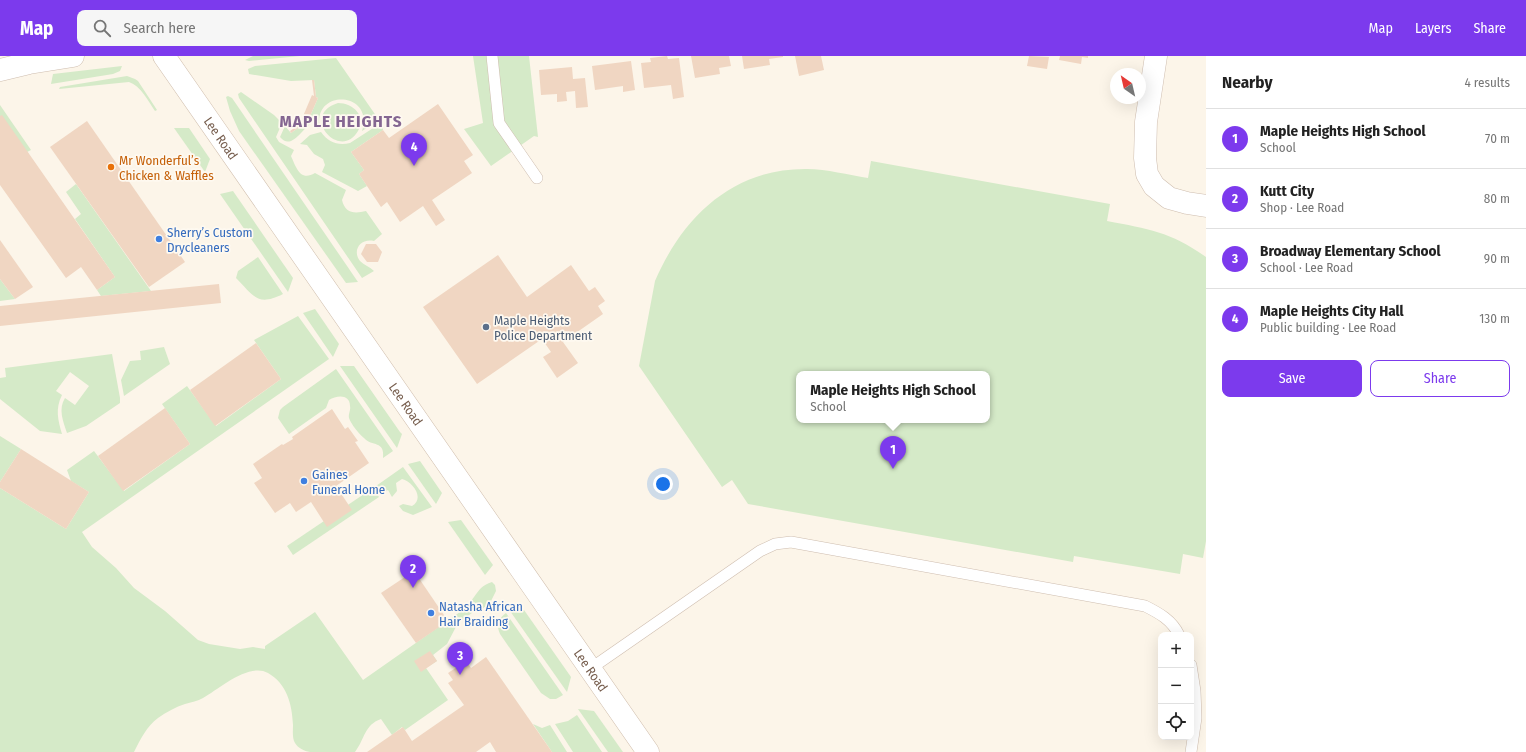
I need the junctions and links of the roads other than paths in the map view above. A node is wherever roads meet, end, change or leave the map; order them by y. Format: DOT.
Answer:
graph roads {
  1 [pos="73,56"];
  2 [pos="164,56"];
  3 [pos="492,56"];
  4 [pos="1156,56"];
  5 [pos="0,70"];
  6 [pos="537,178"];
  7 [pos="1206,206"];
  8 [pos="1178,632"];
  9 [pos="590,668"];
  10 [pos="1191,668"];
  11 [pos="648,752"];
  12 [pos="1191,752"];
  1 -- 5 [label="main road"];
  2 -- 9 [label="main road, Lee Road"];
  3 -- 6 [label="lane"];
  4 -- 7 [label="main road"];
  8 -- 9 [label="lane"];
  9 -- 11 [label="main road, Lee Road"];
  10 -- 12 [label="lane"];
}
